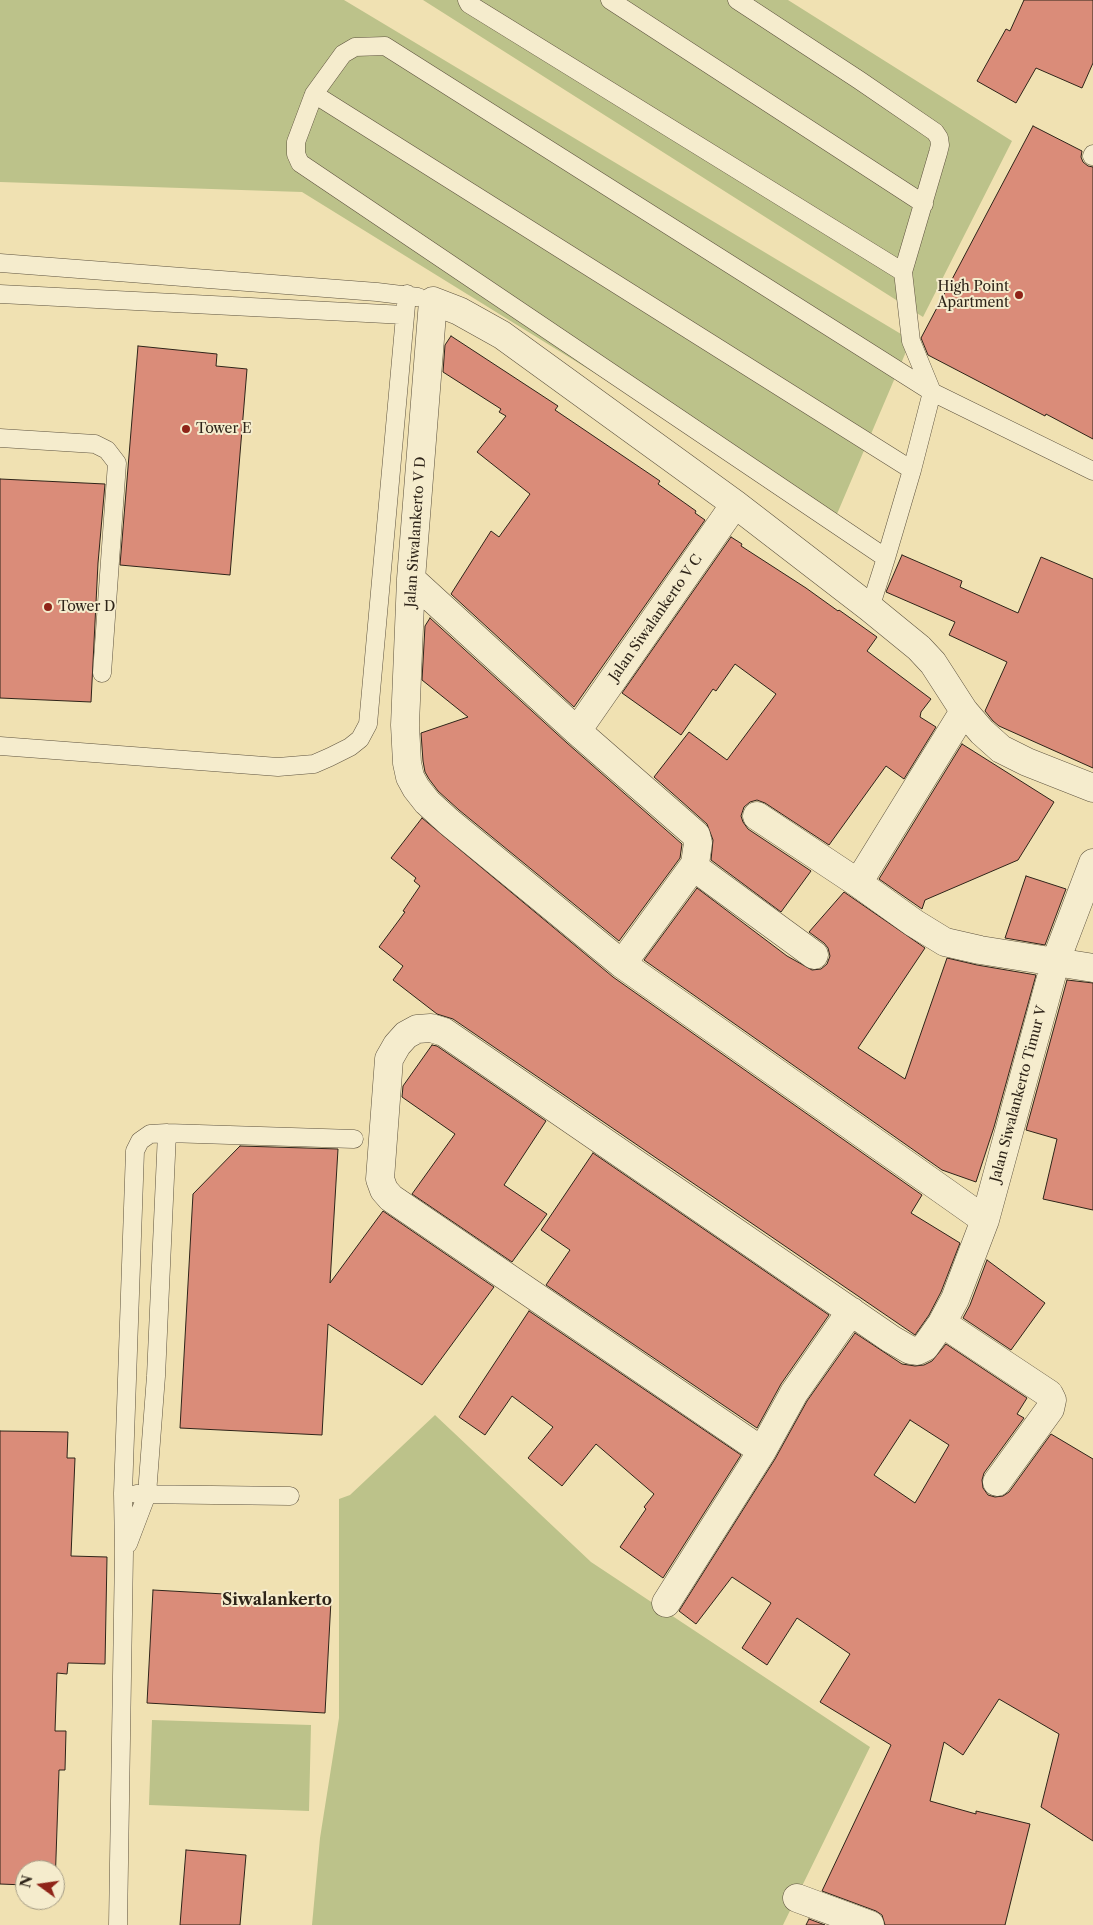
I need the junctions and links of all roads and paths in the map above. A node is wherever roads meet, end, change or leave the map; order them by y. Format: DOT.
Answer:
graph roads {
  1 [pos="467,0"];
  2 [pos="610,0"];
  3 [pos="737,0"];
  4 [pos="314,94"];
  5 [pos="924,204"];
  6 [pos="0,264"];
  7 [pos="903,272"];
  8 [pos="0,294"];
  9 [pos="407,294"];
  10 [pos="433,300"];
  11 [pos="405,314"];
  12 [pos="932,392"];
  13 [pos="0,438"];
  14 [pos="912,470"];
  15 [pos="1093,471"];
  16 [pos="735,504"];
  17 [pos="886,558"];
  18 [pos="412,579"];
  19 [pos="870,608"];
  20 [pos="102,673"];
  21 [pos="964,711"];
  22 [pos="577,731"];
  23 [pos="0,746"];
  24 [pos="1093,788"];
  25 [pos="757,816"];
  26 [pos="1093,863"];
  27 [pos="695,864"];
  28 [pos="858,883"];
  29 [pos="814,955"];
  30 [pos="1055,963"];
  31 [pos="622,964"];
  32 [pos="1093,968"];
  33 [pos="167,1133"];
  34 [pos="354,1140"];
  35 [pos="985,1220"];
  36 [pos="850,1311"];
  37 [pos="942,1323"];
  38 [pos="128,1375"];
  39 [pos="156,1376"];
  40 [pos="762,1451"];
  41 [pos="997,1482"];
  42 [pos="123,1493"];
  43 [pos="147,1494"];
  44 [pos="290,1496"];
  45 [pos="124,1552"];
  46 [pos="666,1603"];
  47 [pos="797,1898"];
  48 [pos="118,1925"];
  49 [pos="870,1925"];
  1 -- 7 [label="lane"];
  2 -- 5 [label="lane"];
  3 -- 5 [label="lane"];
  4 -- 12 [label="lane"];
  4 -- 14 [label="lane"];
  4 -- 17 [label="lane"];
  5 -- 7 [label="lane"];
  6 -- 9 [label="lane"];
  7 -- 12 [label="lane"];
  8 -- 11 [label="lane"];
  9 -- 10 [label="lane"];
  9 -- 11 [label="lane"];
  10 -- 16 [label="street"];
  10 -- 18 [label="street, Jalan Siwalankerto V D"];
  11 -- 23 [label="lane"];
  12 -- 14 [label="lane"];
  12 -- 15 [label="lane"];
  13 -- 20 [label="lane"];
  14 -- 17 [label="lane"];
  16 -- 19 [label="street"];
  16 -- 22 [label="street, Jalan Siwalankerto V C"];
  17 -- 19 [label="lane"];
  18 -- 22 [label="street"];
  18 -- 31 [label="street, Jalan Siwalankerto V D"];
  19 -- 21 [label="street"];
  21 -- 24 [label="street"];
  21 -- 28 [label="street"];
  22 -- 27 [label="street"];
  25 -- 28 [label="street"];
  26 -- 30 [label="street, Jalan Siwalankerto Timur V"];
  27 -- 29 [label="street"];
  27 -- 31 [label="street"];
  28 -- 30 [label="street"];
  30 -- 32 [label="street"];
  30 -- 35 [label="street, Jalan Siwalankerto Timur V"];
  31 -- 35 [label="street, Jalan Siwalankerto V D"];
  33 -- 34 [label="lane"];
  33 -- 38 [label="lane"];
  33 -- 39 [label="lane"];
  35 -- 37 [label="street, Jalan Siwalankerto Timur V"];
  36 -- 37 [label="street, Jalan Siwalankerto Timur V"];
  36 -- 40 [label="street"];
  36 -- 40 [label="street"];
  37 -- 41 [label="street"];
  38 -- 39 [label="lane"];
  38 -- 42 [label="lane"];
  39 -- 43 [label="lane"];
  40 -- 46 [label="street"];
  42 -- 43 [label="lane"];
  42 -- 45 [label="lane"];
  43 -- 44 [label="lane"];
  43 -- 45 [label="lane"];
  45 -- 48 [label="lane"];
  47 -- 49 [label="street"];
}
